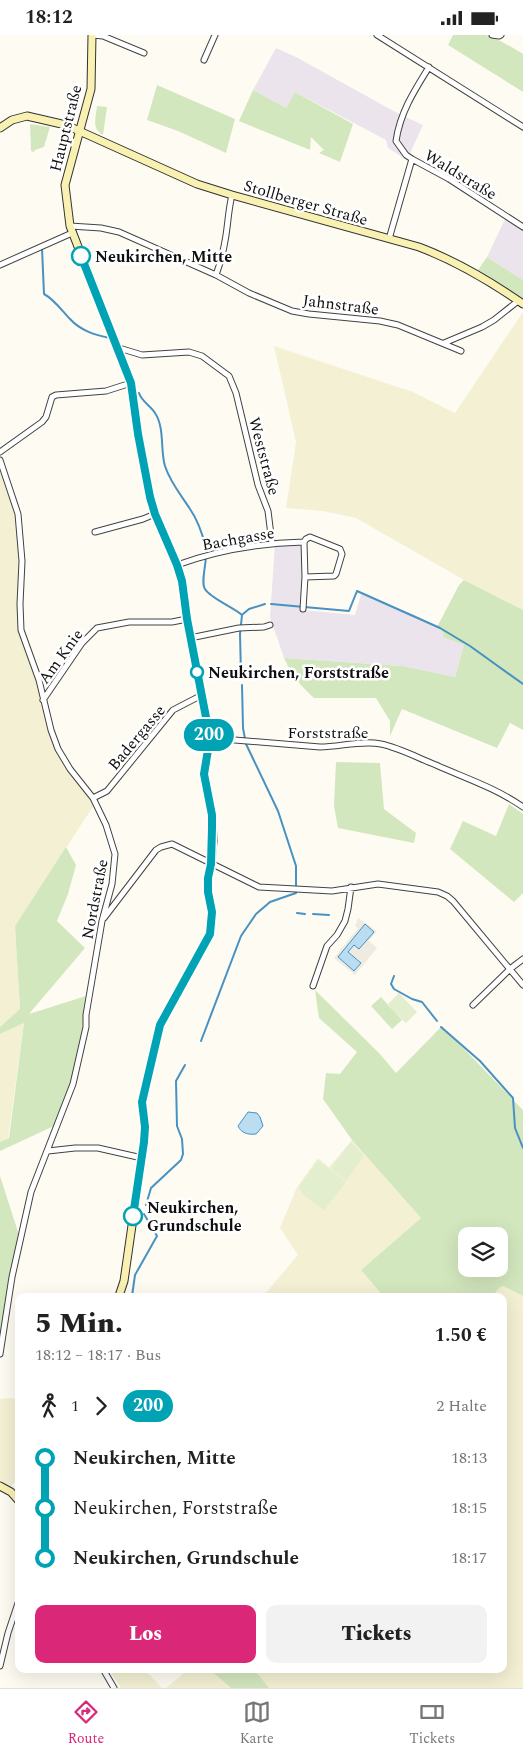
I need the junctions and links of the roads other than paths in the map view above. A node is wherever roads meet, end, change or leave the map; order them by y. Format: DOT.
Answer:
graph roads {
  1 [pos="92,35"];
  2 [pos="215,35"];
  3 [pos="377,35"];
  4 [pos="492,35"];
  5 [pos="500,36"];
  6 [pos="144,53"];
  7 [pos="204,60"];
  8 [pos="429,67"];
  9 [pos="523,127"];
  10 [pos="0,128"];
  11 [pos="78,130"];
  12 [pos="412,159"];
  13 [pos="232,195"];
  14 [pos="523,227"];
  15 [pos="71,230"];
  16 [pos="389,239"];
  17 [pos="0,265"];
  18 [pos="216,275"];
  19 [pos="521,302"];
  20 [pos="444,343"];
  21 [pos="118,348"];
  22 [pos="461,351"];
  23 [pos="131,383"];
  24 [pos="0,452"];
  25 [pos="0,460"];
  26 [pos="155,514"];
  27 [pos="95,532"];
  28 [pos="304,542"];
  29 [pos="272,543"];
  30 [pos="177,565"];
  31 [pos="305,577"];
  32 [pos="303,609"];
  33 [pos="187,619"];
  34 [pos="270,625"];
  35 [pos="190,638"];
  36 [pos="202,695"];
  37 [pos="44,700"];
  38 [pos="210,738"];
  39 [pos="93,798"];
  40 [pos="523,807"];
  41 [pos="211,864"];
  42 [pos="351,887"];
  43 [pos="102,921"];
  44 [pos="523,959"];
  45 [pos="510,969"];
  46 [pos="523,985"];
  47 [pos="313,986"];
  48 [pos="473,1005"];
  49 [pos="48,1151"];
  50 [pos="142,1158"];
  51 [pos="120,1293"];
  52 [pos="0,1354"];
  53 [pos="0,1486"];
  54 [pos="15,1496"];
  55 [pos="15,1612"];
  56 [pos="0,1666"];
  57 [pos="105,1673"];
  58 [pos="114,1688"];
  1 -- 6 [label="street"];
  1 -- 11 [label="street, Hauptstraße"];
  2 -- 7 [label="street"];
  3 -- 8 [label="street"];
  4 -- 5 [label="street"];
  8 -- 9 [label="street"];
  8 -- 12 [label="street"];
  10 -- 11 [label="street, Stollberger Straße"];
  11 -- 13 [label="street, Stollberger Straße"];
  11 -- 15 [label="street, Hauptstraße"];
  12 -- 14 [label="street, Waldstraße"];
  12 -- 16 [label="street"];
  13 -- 16 [label="street, Stollberger Straße"];
  13 -- 18 [label="street"];
  15 -- 17 [label="street"];
  15 -- 18 [label="street, Jahnstraße"];
  15 -- 21 [label="street, Hauptstraße"];
  16 -- 19 [label="street, Stollberger Straße"];
  18 -- 20 [label="street, Jahnstraße"];
  19 -- 20 [label="street"];
  20 -- 22 [label="street, Jahnstraße"];
  21 -- 23 [label="street, Hauptstraße"];
  21 -- 29 [label="street, Weststraße"];
  23 -- 24 [label="street"];
  23 -- 26 [label="street, Hauptstraße"];
  25 -- 37 [label="street, Nordstraße"];
  26 -- 27 [label="street"];
  26 -- 30 [label="street, Hauptstraße"];
  28 -- 29 [label="street, Bachgasse"];
  28 -- 31 [label="street"];
  28 -- 31 [label="street, Bachgasse"];
  29 -- 30 [label="street, Bachgasse"];
  30 -- 33 [label="street, Hauptstraße"];
  31 -- 32 [label="street"];
  33 -- 35 [label="street, Hauptstraße"];
  33 -- 37 [label="street, Am Knie"];
  34 -- 35 [label="street"];
  35 -- 36 [label="street, Hauptstraße"];
  36 -- 38 [label="street, Hauptstraße"];
  36 -- 39 [label="street, Badergasse"];
  37 -- 39 [label="street, Nordstraße"];
  38 -- 40 [label="street, Forststraße"];
  38 -- 41 [label="street, Hauptstraße"];
  39 -- 43 [label="street, Nordstraße"];
  41 -- 42 [label="street"];
  41 -- 43 [label="street"];
  41 -- 50 [label="street, Hauptstraße"];
  42 -- 45 [label="street"];
  42 -- 47 [label="street"];
  43 -- 49 [label="street, Nordstraße"];
  44 -- 45 [label="street"];
  45 -- 46 [label="street"];
  45 -- 48 [label="street"];
  49 -- 50 [label="street"];
  49 -- 52 [label="street, Nordstraße"];
  50 -- 51 [label="street, Hauptstraße"];
  53 -- 54 [label="street"];
  55 -- 56 [label="street"];
  57 -- 58 [label="street"];
}
